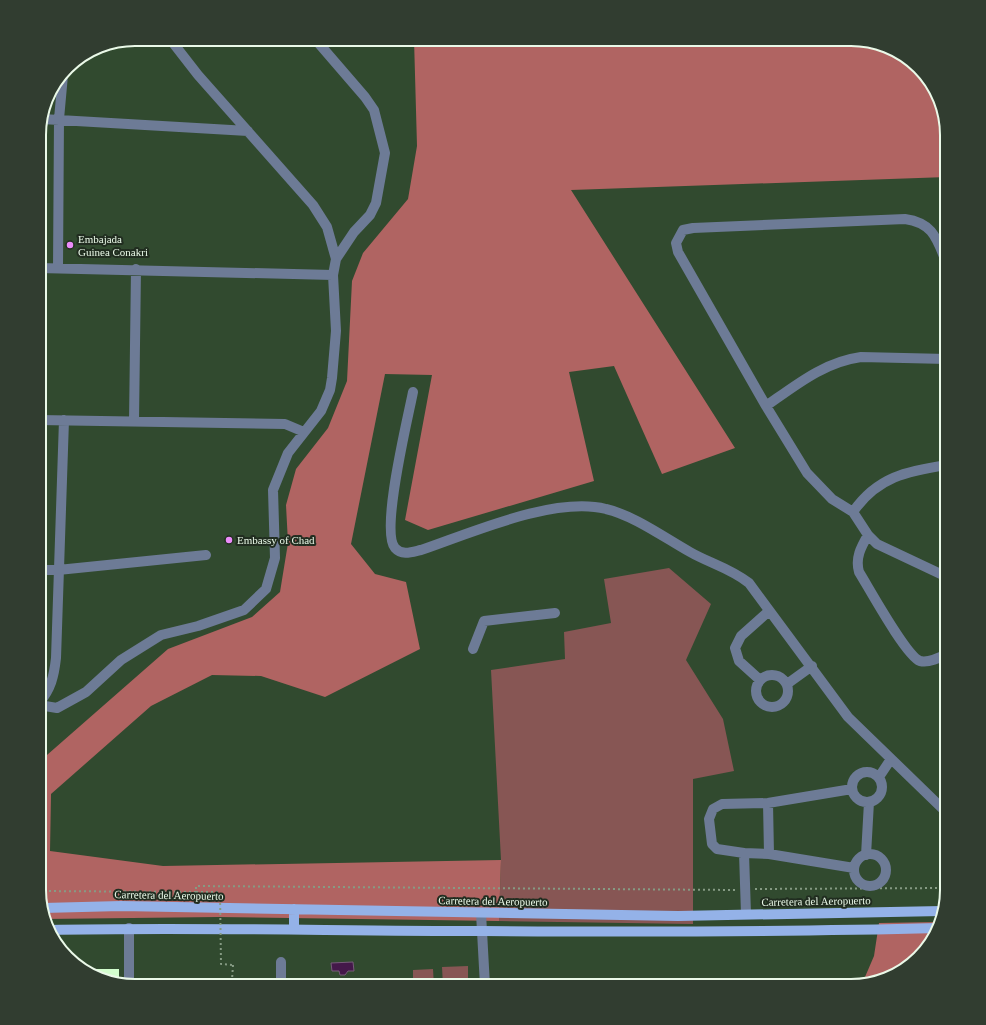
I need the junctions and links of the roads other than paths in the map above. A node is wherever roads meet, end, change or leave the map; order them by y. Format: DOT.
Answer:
graph roads {
  1 [pos="175,46"];
  2 [pos="322,46"];
  3 [pos="62,84"];
  4 [pos="48,119"];
  5 [pos="60,119"];
  6 [pos="248,131"];
  7 [pos="940,246"];
  8 [pos="336,259"];
  9 [pos="46,268"];
  10 [pos="58,268"];
  11 [pos="136,269"];
  12 [pos="333,275"];
  13 [pos="940,359"];
  14 [pos="413,392"];
  15 [pos="766,406"];
  16 [pos="46,420"];
  17 [pos="64,420"];
  18 [pos="134,421"];
  19 [pos="304,432"];
  20 [pos="940,467"];
  21 [pos="853,512"];
  22 [pos="868,535"];
  23 [pos="206,555"];
  24 [pos="46,570"];
  25 [pos="58,570"];
  26 [pos="940,574"];
  27 [pos="769,611"];
  28 [pos="555,614"];
  29 [pos="473,649"];
  30 [pos="940,657"];
  31 [pos="812,666"];
  32 [pos="760,680"];
  33 [pos="787,684"];
  34 [pos="46,695"];
  35 [pos="46,706"];
  36 [pos="890,760"];
  37 [pos="879,777"];
  38 [pos="852,788"];
  39 [pos="869,802"];
  40 [pos="768,803"];
  41 [pos="940,806"];
  42 [pos="744,853"];
  43 [pos="769,854"];
  44 [pos="866,855"];
  45 [pos="854,868"];
  46 [pos="48,908"];
  47 [pos="294,909"];
  48 [pos="937,911"];
  49 [pos="482,913"];
  50 [pos="746,914"];
  51 [pos="129,928"];
  52 [pos="931,928"];
  53 [pos="294,929"];
  54 [pos="56,930"];
  55 [pos="482,931"];
  56 [pos="281,962"];
  57 [pos="129,979"];
  58 [pos="281,979"];
  59 [pos="484,979"];
  1 -- 6 [label="street"];
  2 -- 8 [label="street"];
  3 -- 5 [label="street"];
  4 -- 5 [label="street"];
  5 -- 6 [label="street"];
  5 -- 10 [label="street"];
  6 -- 8 [label="street"];
  7 -- 15 [label="street"];
  8 -- 12 [label="street"];
  9 -- 10 [label="street"];
  10 -- 11 [label="street"];
  11 -- 12 [label="street"];
  11 -- 18 [label="street"];
  12 -- 19 [label="street"];
  13 -- 15 [label="street"];
  14 -- 27 [label="street"];
  15 -- 21 [label="street"];
  16 -- 17 [label="street"];
  17 -- 18 [label="street"];
  17 -- 25 [label="street"];
  18 -- 19 [label="street"];
  19 -- 35 [label="street"];
  20 -- 21 [label="street"];
  21 -- 22 [label="street"];
  22 -- 26 [label="street"];
  22 -- 30 [label="street"];
  23 -- 25 [label="street"];
  24 -- 25 [label="street"];
  25 -- 34 [label="street"];
  27 -- 31 [label="street"];
  27 -- 32 [label="street"];
  28 -- 29 [label="street"];
  31 -- 33 [label="street"];
  31 -- 36 [label="street"];
  32 -- 33 [label="street"];
  32 -- 33 [label="street"];
  36 -- 37 [label="street"];
  36 -- 41 [label="street"];
  37 -- 38 [label="street"];
  37 -- 39 [label="street"];
  38 -- 39 [label="street"];
  38 -- 40 [label="street"];
  39 -- 44 [label="street"];
  40 -- 42 [label="street"];
  40 -- 43 [label="street"];
  42 -- 43 [label="street"];
  42 -- 50 [label="street"];
  43 -- 45 [label="street"];
  44 -- 45 [label="street"];
  44 -- 45 [label="street"];
  46 -- 47 [label="main road, Carretera del Aeropuerto"];
  47 -- 49 [label="main road, Carretera del Aeropuerto"];
  47 -- 53 [label="main road"];
  48 -- 50 [label="main road, Carretera del Aeropuerto"];
  49 -- 50 [label="main road, Carretera del Aeropuerto"];
  49 -- 55 [label="street"];
  51 -- 53 [label="main road"];
  51 -- 54 [label="main road"];
  51 -- 57 [label="street"];
  52 -- 55 [label="main road"];
  53 -- 55 [label="main road"];
  55 -- 59 [label="street"];
  56 -- 58 [label="street"];
}
